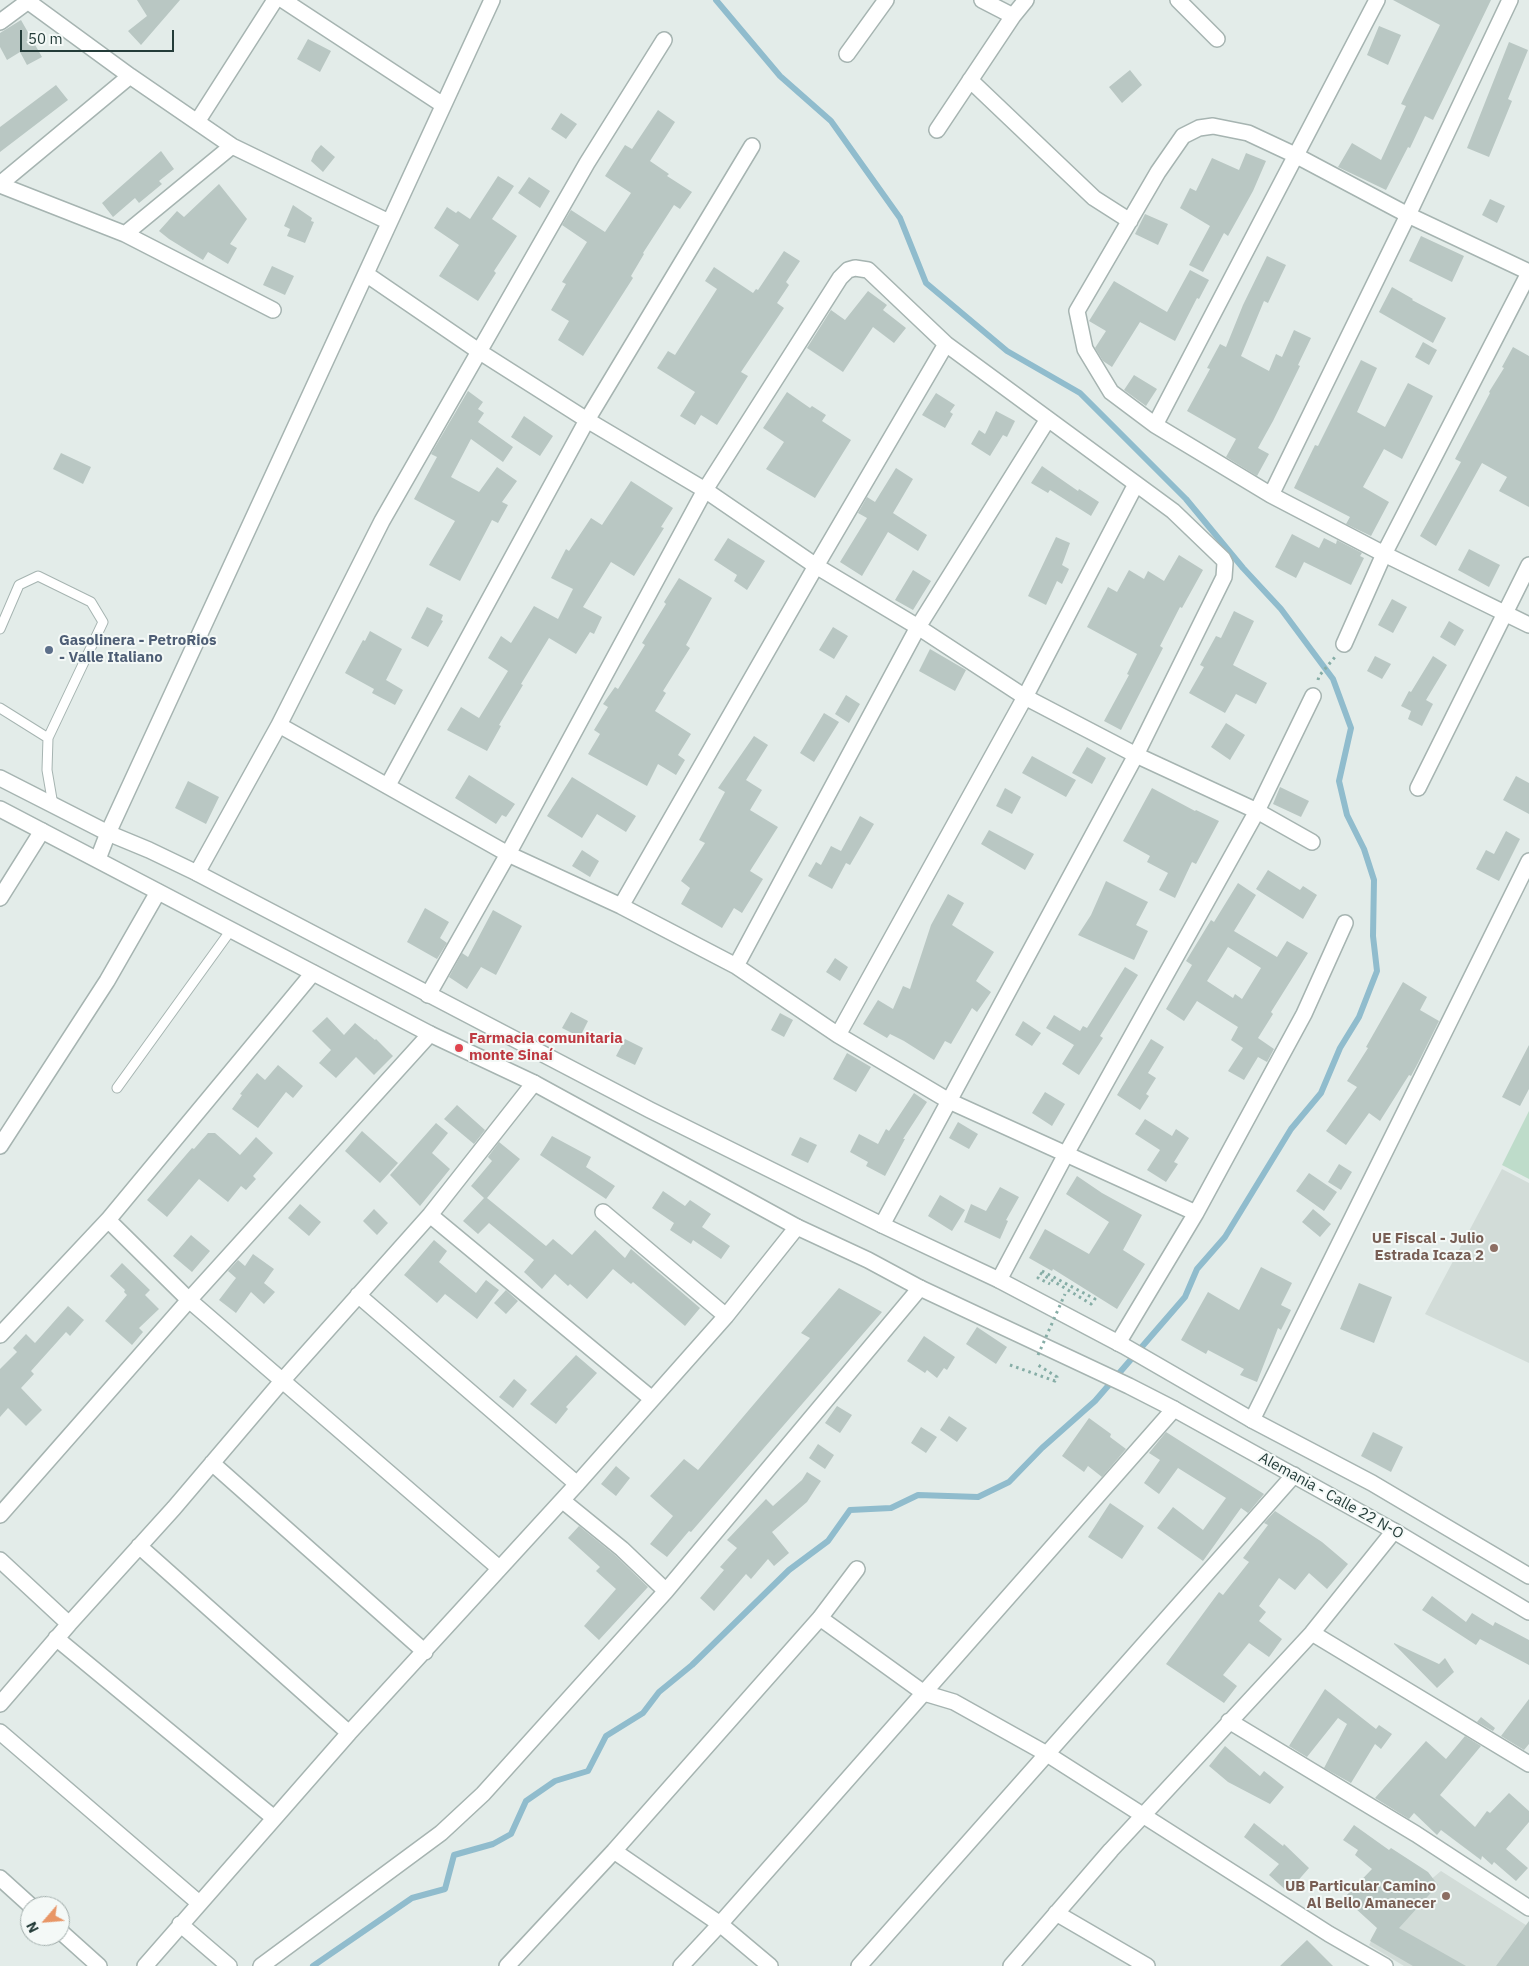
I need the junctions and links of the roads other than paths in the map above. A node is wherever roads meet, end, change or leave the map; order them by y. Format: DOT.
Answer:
graph roads {
  1 [pos="275,0"];
  2 [pos="283,0"];
  3 [pos="886,0"];
  4 [pos="982,0"];
  5 [pos="1026,0"];
  6 [pos="1178,0"];
  7 [pos="1377,0"];
  8 [pos="1510,0"];
  9 [pos="27,1"];
  10 [pos="487,2"];
  11 [pos="1013,16"];
  12 [pos="0,22"];
  13 [pos="1217,39"];
  14 [pos="664,40"];
  15 [pos="847,54"];
  16 [pos="130,76"];
  17 [pos="970,80"];
  18 [pos="444,105"];
  19 [pos="197,122"];
  20 [pos="938,130"];
  21 [pos="232,146"];
  22 [pos="752,146"];
  23 [pos="1295,155"];
  24 [pos="0,185"];
  25 [pos="1408,215"];
  26 [pos="1130,221"];
  27 [pos="389,222"];
  28 [pos="125,234"];
  29 [pos="1529,272"];
  30 [pos="366,274"];
  31 [pos="273,310"];
  32 [pos="946,344"];
  33 [pos="480,352"];
  34 [pos="1048,419"];
  35 [pos="587,420"];
  36 [pos="1155,425"];
  37 [pos="1136,484"];
  38 [pos="705,490"];
  39 [pos="1271,495"];
  40 [pos="1384,554"];
  41 [pos="1529,565"];
  42 [pos="816,566"];
  43 [pos="1506,612"];
  44 [pos="1529,625"];
  45 [pos="0,628"];
  46 [pos="918,628"];
  47 [pos="1340,649"];
  48 [pos="1313,696"];
  49 [pos="1025,697"];
  50 [pos="0,708"];
  51 [pos="279,725"];
  52 [pos="48,738"];
  53 [pos="1136,755"];
  54 [pos="0,778"];
  55 [pos="388,785"];
  56 [pos="1418,788"];
  57 [pos="53,805"];
  58 [pos="0,809"];
  59 [pos="1257,811"];
  60 [pos="42,831"];
  61 [pos="108,833"];
  62 [pos="1312,842"];
  63 [pos="508,854"];
  64 [pos="98,860"];
  65 [pos="1529,861"];
  66 [pos="197,873"];
  67 [pos="158,892"];
  68 [pos="0,898"];
  69 [pos="621,906"];
  70 [pos="1345,923"];
  71 [pos="231,930"];
  72 [pos="736,966"];
  73 [pos="313,973"];
  74 [pos="428,995"];
  75 [pos="430,1034"];
  76 [pos="838,1035"];
  77 [pos="534,1083"];
  78 [pos="116,1088"];
  79 [pos="949,1101"];
  80 [pos="0,1146"];
  81 [pos="1066,1154"];
  82 [pos="603,1212"];
  83 [pos="1196,1213"];
  84 [pos="430,1215"];
  85 [pos="108,1220"];
  86 [pos="882,1225"];
  87 [pos="797,1227"];
  88 [pos="999,1280"];
  89 [pos="920,1288"];
  90 [pos="358,1295"];
  91 [pos="189,1300"];
  92 [pos="726,1316"];
  93 [pos="1,1332"];
  94 [pos="1121,1345"];
  95 [pos="282,1380"];
  96 [pos="652,1399"];
  97 [pos="1174,1409"];
  98 [pos="1252,1420"];
  99 [pos="212,1463"];
  100 [pos="1294,1475"];
  101 [pos="577,1484"];
  102 [pos="563,1501"];
  103 [pos="0,1515"];
  104 [pos="1394,1531"];
  105 [pos="140,1546"];
  106 [pos="0,1560"];
  107 [pos="499,1568"];
  108 [pos="857,1569"];
  109 [pos="1529,1576"];
  110 [pos="666,1591"];
  111 [pos="1529,1612"];
  112 [pos="820,1618"];
  113 [pos="69,1624"];
  114 [pos="1312,1633"];
  115 [pos="56,1638"];
  116 [pos="425,1652"];
  117 [pos="924,1693"];
  118 [pos="0,1704"];
  119 [pos="1229,1721"];
  120 [pos="0,1732"];
  121 [pos="350,1733"];
  122 [pos="1047,1754"];
  123 [pos="1529,1764"];
  124 [pos="1142,1816"];
  125 [pos="274,1818"];
  126 [pos="614,1851"];
  127 [pos="0,1878"];
  128 [pos="20,1896"];
  129 [pos="199,1903"];
  130 [pos="1529,1908"];
  131 [pos="1056,1914"];
  132 [pos="180,1924"];
  133 [pos="720,1924"];
  134 [pos="70,1940"];
  135 [pos="99,1966"];
  136 [pos="145,1966"];
  137 [pos="229,1966"];
  138 [pos="261,1966"];
  139 [pos="507,1966"];
  140 [pos="680,1966"];
  141 [pos="770,1966"];
  142 [pos="859,1966"];
  143 [pos="1011,1966"];
  144 [pos="1147,1966"];
  145 [pos="1385,1966"];
  1 -- 19 [label="street"];
  2 -- 18 [label="street"];
  3 -- 15 [label="street"];
  4 -- 11 [label="street"];
  5 -- 11 [label="street"];
  6 -- 13 [label="street"];
  7 -- 23 [label="street"];
  8 -- 25 [label="street"];
  9 -- 12 [label="street"];
  9 -- 16 [label="street"];
  10 -- 18 [label="street"];
  11 -- 17 [label="street"];
  14 -- 33 [label="street"];
  16 -- 19 [label="street"];
  16 -- 24 [label="street"];
  17 -- 20 [label="street"];
  17 -- 26 [label="street"];
  18 -- 27 [label="street"];
  19 -- 21 [label="street"];
  21 -- 27 [label="street"];
  21 -- 28 [label="street"];
  22 -- 35 [label="street"];
  23 -- 25 [label="street"];
  23 -- 26 [label="street"];
  23 -- 36 [label="street"];
  24 -- 28 [label="street"];
  25 -- 29 [label="street"];
  25 -- 39 [label="street"];
  26 -- 36 [label="street"];
  27 -- 30 [label="street"];
  28 -- 31 [label="street"];
  29 -- 40 [label="street"];
  30 -- 33 [label="street"];
  30 -- 61 [label="street"];
  32 -- 34 [label="street"];
  32 -- 38 [label="street"];
  32 -- 42 [label="street"];
  33 -- 35 [label="street"];
  33 -- 51 [label="street"];
  34 -- 37 [label="street"];
  34 -- 46 [label="street"];
  35 -- 38 [label="street"];
  35 -- 55 [label="street"];
  36 -- 39 [label="street"];
  37 -- 49 [label="street"];
  37 -- 53 [label="street"];
  38 -- 42 [label="street"];
  38 -- 63 [label="street"];
  39 -- 40 [label="street"];
  40 -- 43 [label="street"];
  40 -- 47 [label="street"];
  41 -- 43 [label="street"];
  42 -- 46 [label="street"];
  42 -- 69 [label="street"];
  43 -- 44 [label="street"];
  43 -- 56 [label="street"];
  45 -- 52 [label="lane"];
  46 -- 49 [label="street"];
  46 -- 72 [label="street"];
  48 -- 59 [label="street"];
  49 -- 53 [label="street"];
  49 -- 76 [label="street"];
  50 -- 52 [label="lane"];
  51 -- 55 [label="street"];
  51 -- 66 [label="street"];
  52 -- 57 [label="lane"];
  53 -- 59 [label="street"];
  53 -- 79 [label="street"];
  54 -- 57 [label="street, Alemania - Calle 22 N-O"];
  55 -- 63 [label="street"];
  57 -- 61 [label="street, Alemania - Calle 22 N-O"];
  58 -- 60 [label="street, Alemania - Calle 22 N-O"];
  59 -- 62 [label="street"];
  59 -- 81 [label="street"];
  60 -- 64 [label="street, Alemania - Calle 22 N-O"];
  60 -- 68 [label="street"];
  61 -- 64 [label="street"];
  61 -- 66 [label="street, Alemania - Calle 22 N-O"];
  63 -- 69 [label="street"];
  63 -- 74 [label="street"];
  64 -- 67 [label="street, Alemania - Calle 22 N-O"];
  65 -- 98 [label="street"];
  66 -- 74 [label="street, Alemania - Calle 22 N-O"];
  67 -- 71 [label="street, Alemania - Calle 22 N-O"];
  67 -- 80 [label="street"];
  69 -- 72 [label="street"];
  70 -- 83 [label="street"];
  71 -- 73 [label="street, Alemania - Calle 22 N-O"];
  71 -- 78 [label="lane"];
  72 -- 76 [label="street"];
  73 -- 75 [label="street, Alemania - Calle 22 N-O"];
  73 -- 85 [label="street"];
  74 -- 86 [label="street, Alemania - Calle 22 N-O"];
  75 -- 77 [label="street, Alemania - Calle 22 N-O"];
  75 -- 91 [label="street"];
  76 -- 79 [label="street"];
  77 -- 84 [label="street"];
  77 -- 87 [label="street, Alemania - Calle 22 N-O"];
  79 -- 81 [label="street"];
  79 -- 86 [label="street"];
  81 -- 83 [label="street"];
  81 -- 88 [label="street"];
  82 -- 92 [label="street"];
  83 -- 94 [label="street"];
  84 -- 90 [label="street"];
  84 -- 96 [label="street"];
  85 -- 91 [label="street"];
  85 -- 93 [label="street"];
  86 -- 88 [label="street, Alemania - Calle 22 N-O"];
  87 -- 89 [label="street, Alemania - Calle 22 N-O"];
  87 -- 92 [label="street"];
  88 -- 94 [label="street, Alemania - Calle 22 N-O"];
  89 -- 97 [label="street, Alemania - Calle 22 N-O"];
  89 -- 110 [label="street"];
  90 -- 95 [label="street"];
  90 -- 101 [label="street"];
  91 -- 95 [label="street"];
  91 -- 103 [label="street"];
  92 -- 96 [label="street"];
  94 -- 98 [label="street, Alemania - Calle 22 N-O"];
  95 -- 99 [label="street"];
  95 -- 107 [label="street"];
  96 -- 101 [label="street"];
  97 -- 100 [label="street, Alemania - Calle 22 N-O"];
  97 -- 117 [label="street"];
  98 -- 109 [label="street, Alemania - Calle 22 N-O"];
  99 -- 105 [label="street"];
  99 -- 116 [label="street"];
  100 -- 104 [label="street, Alemania - Calle 22 N-O"];
  100 -- 122 [label="street"];
  101 -- 102 [label="street"];
  102 -- 107 [label="street"];
  102 -- 110 [label="street"];
  104 -- 111 [label="street, Alemania - Calle 22 N-O"];
  104 -- 114 [label="street"];
  105 -- 113 [label="street"];
  105 -- 121 [label="street"];
  106 -- 113 [label="street"];
  107 -- 116 [label="street"];
  108 -- 112 [label="street"];
  110 -- 138 [label="street"];
  112 -- 117 [label="street"];
  112 -- 126 [label="street"];
  113 -- 115 [label="street"];
  114 -- 119 [label="street"];
  114 -- 123 [label="street"];
  115 -- 118 [label="street"];
  115 -- 125 [label="street"];
  116 -- 121 [label="street"];
  117 -- 122 [label="street"];
  117 -- 133 [label="street"];
  119 -- 124 [label="street"];
  119 -- 130 [label="street"];
  120 -- 129 [label="street"];
  121 -- 125 [label="street"];
  122 -- 124 [label="street"];
  122 -- 142 [label="street"];
  124 -- 131 [label="street"];
  124 -- 145 [label="street"];
  125 -- 129 [label="street"];
  126 -- 133 [label="street"];
  126 -- 139 [label="street"];
  127 -- 128 [label="street"];
  129 -- 132 [label="street"];
  131 -- 143 [label="street"];
  131 -- 144 [label="street"];
  132 -- 136 [label="street"];
  132 -- 137 [label="street"];
  133 -- 140 [label="street"];
  133 -- 141 [label="street"];
  134 -- 135 [label="street"];
}
